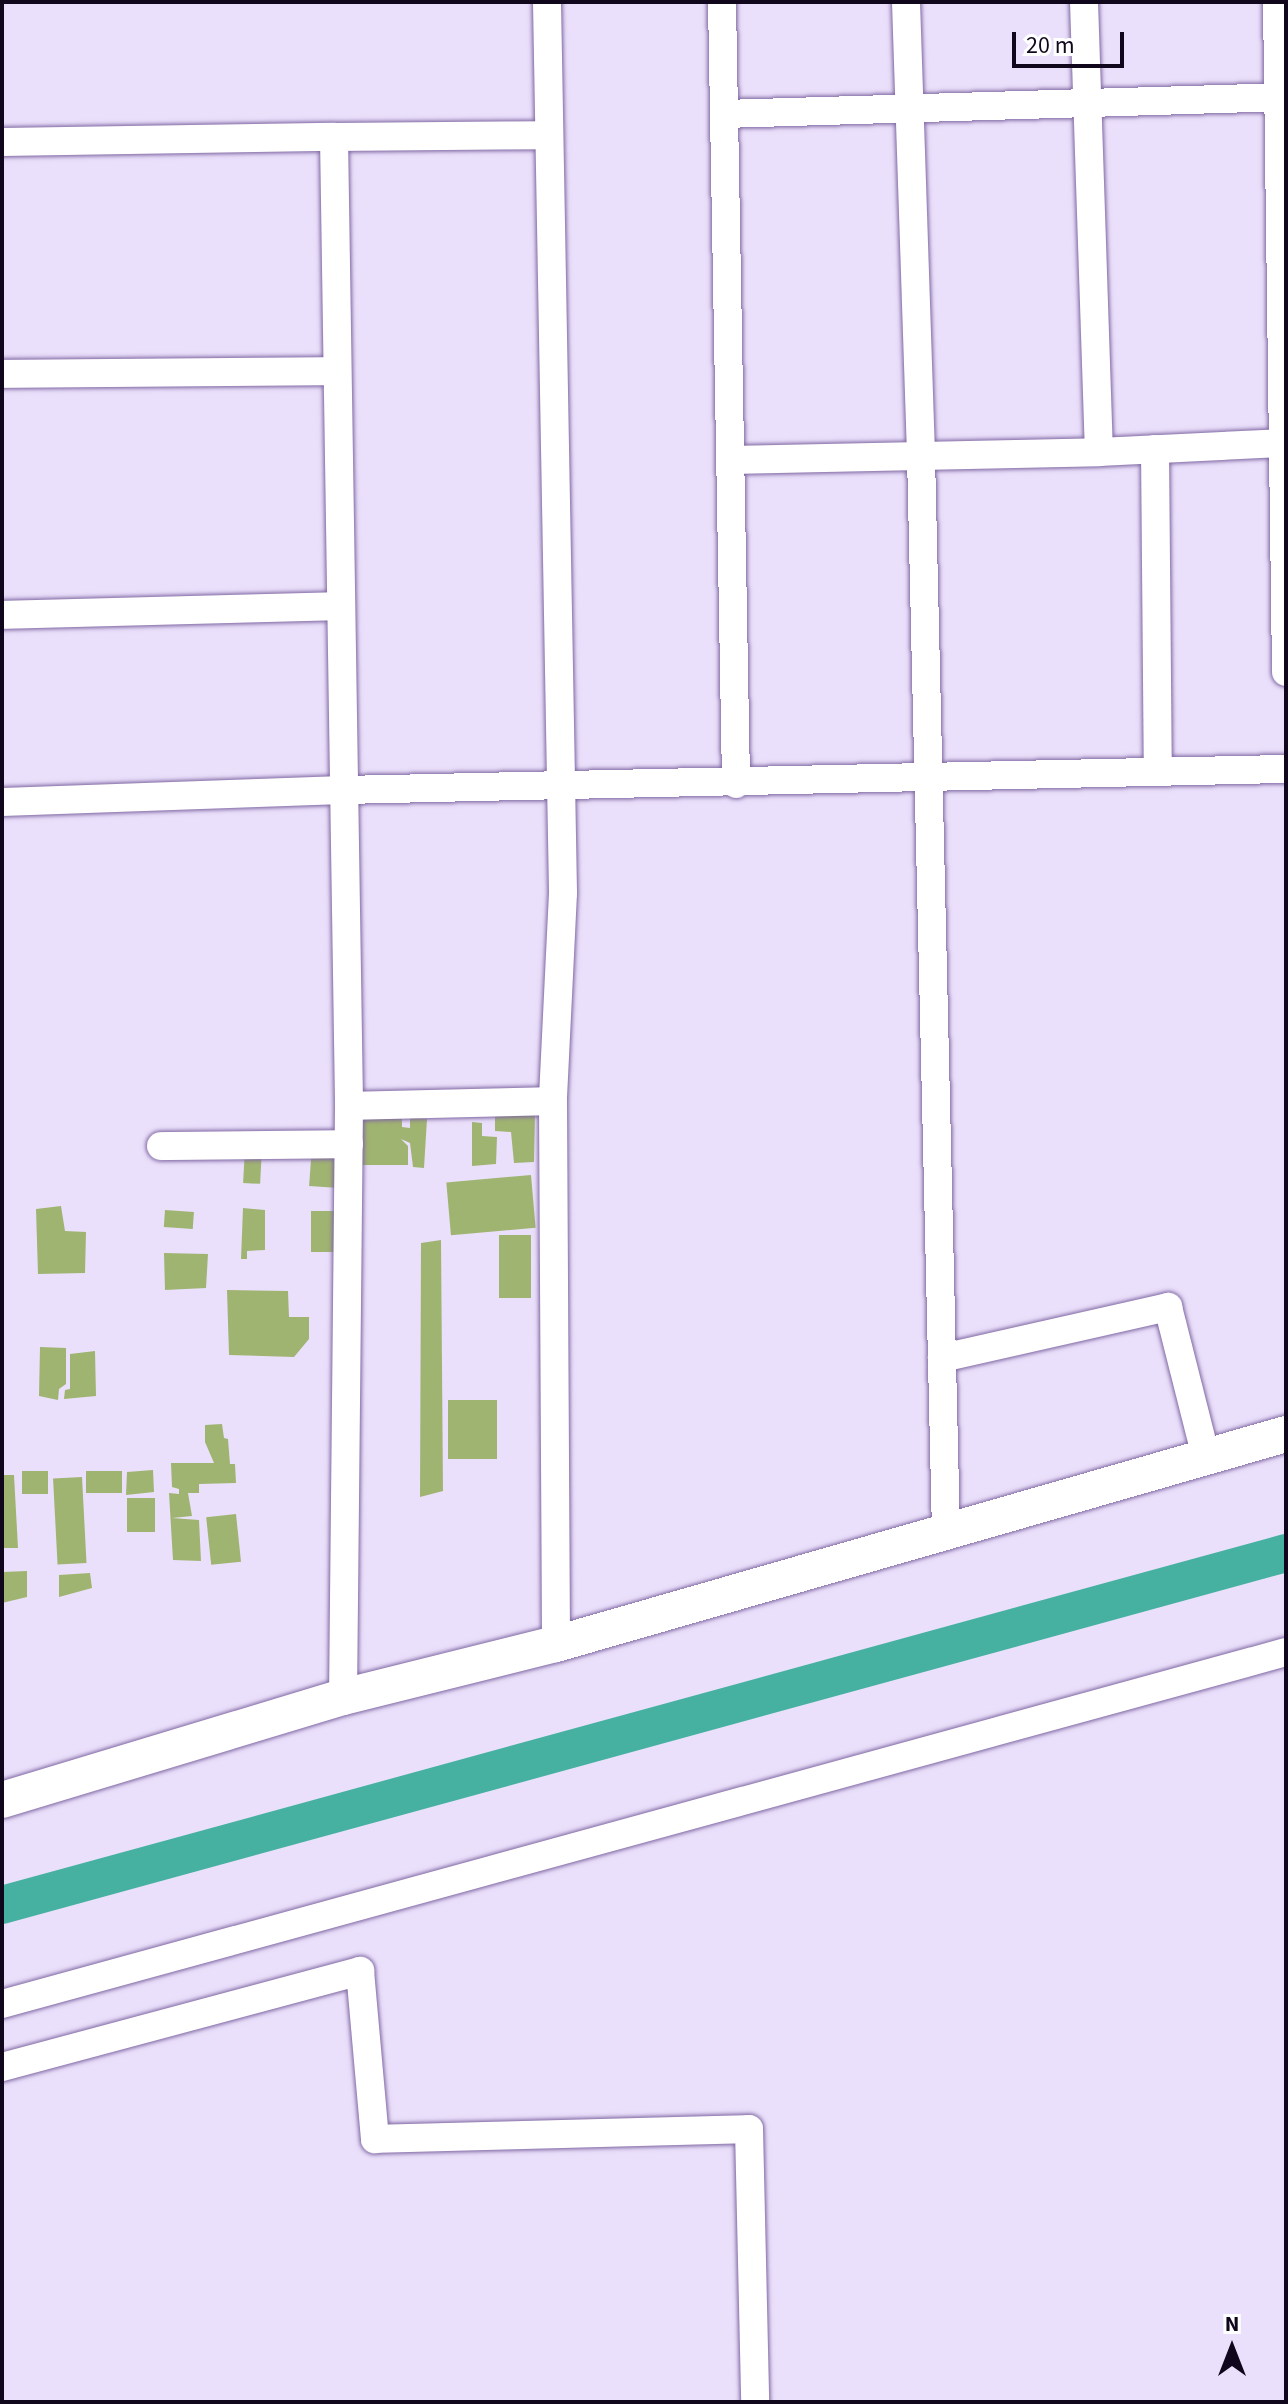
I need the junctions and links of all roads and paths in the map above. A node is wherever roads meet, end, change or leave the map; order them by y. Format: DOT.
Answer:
graph roads {
  1 [pos="547,2"];
  2 [pos="722,2"];
  3 [pos="906,2"];
  4 [pos="1084,2"];
  5 [pos="1277,2"];
  6 [pos="1284,97"];
  7 [pos="1087,105"];
  8 [pos="909,109"];
  9 [pos="724,114"];
  10 [pos="548,135"];
  11 [pos="334,137"];
  12 [pos="2,142"];
  13 [pos="337,371"];
  14 [pos="2,374"];
  15 [pos="1285,444"];
  16 [pos="1155,449"];
  17 [pos="1099,452"];
  18 [pos="921,456"];
  19 [pos="730,460"];
  20 [pos="340,606"];
  21 [pos="2,615"];
  22 [pos="1286,672"];
  23 [pos="1286,769"];
  24 [pos="1158,772"];
  25 [pos="928,779"];
  26 [pos="736,784"];
  27 [pos="561,786"];
  28 [pos="343,790"];
  29 [pos="2,802"];
  30 [pos="553,1101"];
  31 [pos="349,1106"];
  32 [pos="349,1144"];
  33 [pos="161,1146"];
  34 [pos="942,1358"];
  35 [pos="1286,1434"];
  36 [pos="1206,1457"];
  37 [pos="946,1531"];
  38 [pos="556,1644"];
  39 [pos="1286,1652"];
  40 [pos="343,1697"];
  41 [pos="2,1800"];
  42 [pos="2,2004"];
  43 [pos="2,2067"];
  44 [pos="755,2402"];
  1 -- 10 [label="street"];
  2 -- 9 [label="street"];
  3 -- 8 [label="street"];
  4 -- 7 [label="street"];
  5 -- 6 [label="street"];
  6 -- 7 [label="street"];
  6 -- 15 [label="street"];
  7 -- 8 [label="street"];
  7 -- 17 [label="street"];
  8 -- 9 [label="street"];
  8 -- 18 [label="street"];
  9 -- 19 [label="street"];
  10 -- 11 [label="street"];
  10 -- 27 [label="street"];
  11 -- 12 [label="street"];
  11 -- 13 [label="street"];
  13 -- 14 [label="street"];
  13 -- 20 [label="street"];
  15 -- 16 [label="street"];
  15 -- 22 [label="street"];
  16 -- 17 [label="street"];
  16 -- 24 [label="street"];
  17 -- 18 [label="street"];
  18 -- 19 [label="street"];
  18 -- 25 [label="street"];
  19 -- 26 [label="street"];
  20 -- 21 [label="street"];
  20 -- 28 [label="street"];
  23 -- 24 [label="street"];
  24 -- 25 [label="street"];
  25 -- 26 [label="street"];
  25 -- 34 [label="street"];
  26 -- 27 [label="street"];
  27 -- 28 [label="street"];
  27 -- 30 [label="street"];
  28 -- 29 [label="street"];
  28 -- 31 [label="street"];
  30 -- 31 [label="street"];
  30 -- 38 [label="street"];
  31 -- 32 [label="street"];
  32 -- 33 [label="street"];
  32 -- 40 [label="street"];
  34 -- 36 [label="street"];
  34 -- 37 [label="street"];
  35 -- 36 [label="street"];
  36 -- 37 [label="street"];
  37 -- 38 [label="street"];
  38 -- 40 [label="street"];
  39 -- 42 [label="street"];
  40 -- 41 [label="street"];
  43 -- 44 [label="street"];
}
